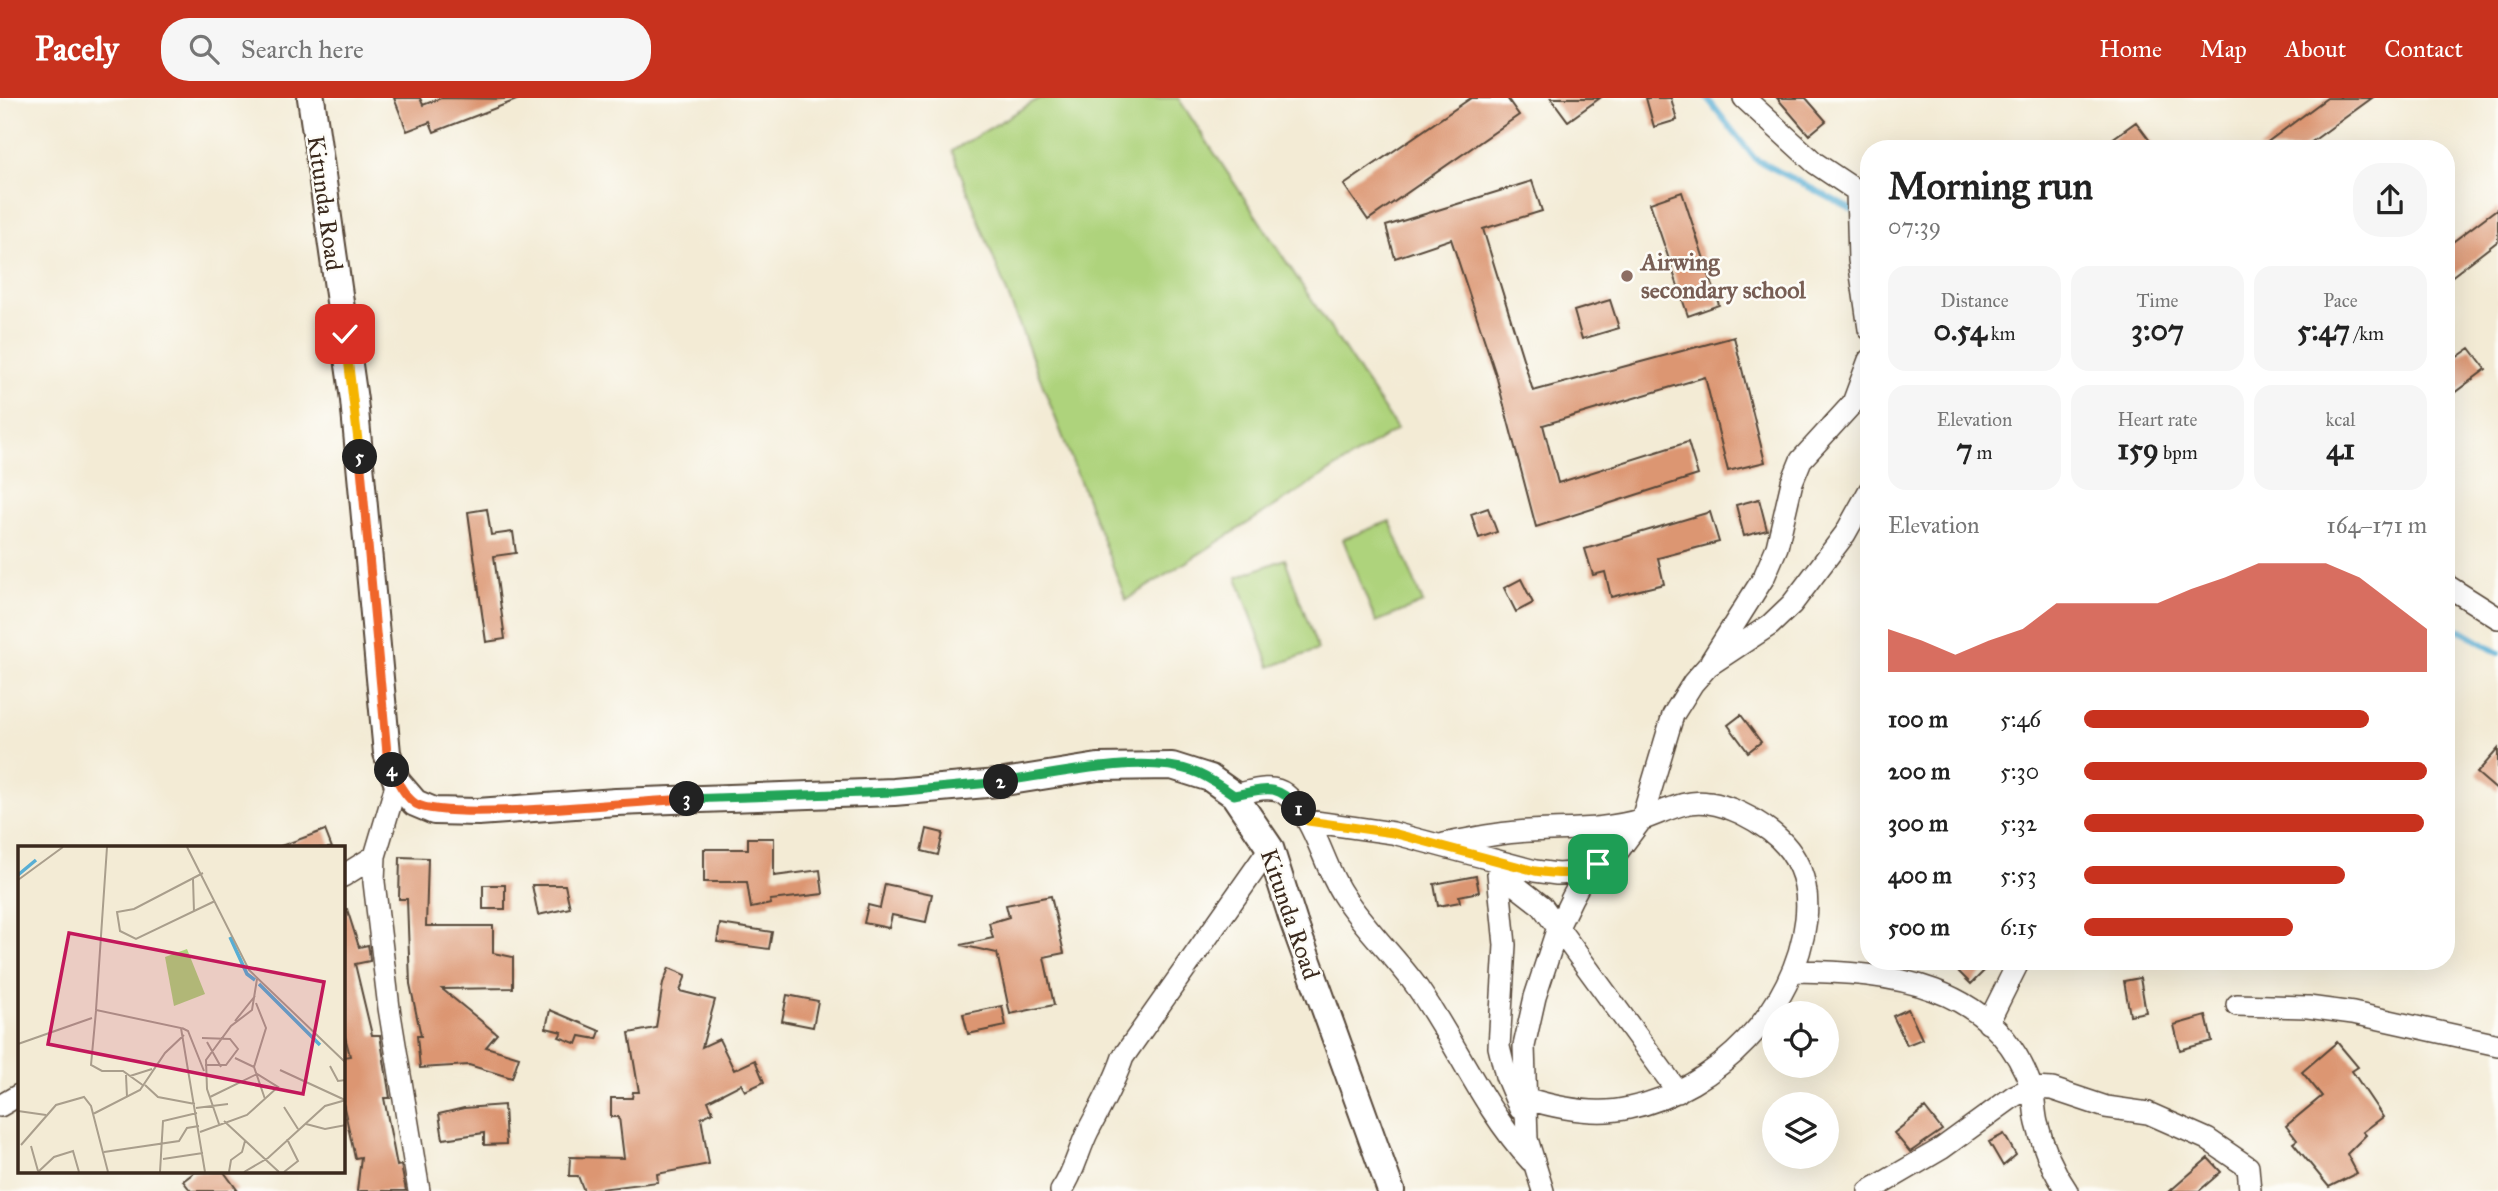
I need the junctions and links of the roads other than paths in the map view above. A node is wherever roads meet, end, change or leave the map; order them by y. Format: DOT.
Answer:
graph roads {
  1 [pos="311,98"];
  2 [pos="1744,98"];
  3 [pos="1860,193"];
  4 [pos="1860,244"];
  5 [pos="1860,267"];
  6 [pos="1860,384"];
  7 [pos="1860,507"];
  8 [pos="2455,590"];
  9 [pos="2498,618"];
  10 [pos="1708,666"];
  11 [pos="397,782"];
  12 [pos="1234,795"];
  13 [pos="1642,819"];
  14 [pos="1308,821"];
  15 [pos="1444,844"];
  16 [pos="1270,848"];
  17 [pos="375,856"];
  18 [pos="1498,867"];
  19 [pos="1586,872"];
  20 [pos="345,875"];
  21 [pos="1558,927"];
  22 [pos="2014,970"];
  23 [pos="1795,971"];
  24 [pos="2237,1005"];
  25 [pos="1988,1023"];
  26 [pos="2498,1045"];
  27 [pos="2032,1088"];
  28 [pos="1678,1092"];
  29 [pos="18,1096"];
  30 [pos="1525,1098"];
  31 [pos="0,1106"];
  32 [pos="1525,1121"];
  33 [pos="1535,1165"];
  34 [pos="419,1191"];
  35 [pos="1061,1191"];
  36 [pos="1391,1191"];
  37 [pos="1543,1191"];
  38 [pos="1869,1191"];
  39 [pos="2067,1191"];
  40 [pos="2249,1191"];
  1 -- 11 [label="street, Kitunda Road"];
  2 -- 3 [label="street"];
  4 -- 5 [label="street"];
  6 -- 10 [label="street"];
  7 -- 10 [label="street"];
  8 -- 9 [label="street"];
  10 -- 13 [label="street"];
  11 -- 12 [label="street, Kitunda Road"];
  11 -- 17 [label="street"];
  12 -- 14 [label="street"];
  12 -- 16 [label="street, Kitunda Road"];
  13 -- 15 [label="street"];
  13 -- 19 [label="street"];
  13 -- 23 [label="street"];
  14 -- 15 [label="street"];
  14 -- 33 [label="street"];
  15 -- 18 [label="street"];
  16 -- 35 [label="street"];
  16 -- 36 [label="street, Kitunda Road"];
  17 -- 20 [label="street"];
  17 -- 34 [label="street"];
  18 -- 19 [label="street"];
  18 -- 21 [label="street"];
  18 -- 32 [label="street"];
  19 -- 21 [label="street"];
  21 -- 28 [label="street"];
  21 -- 30 [label="street"];
  22 -- 25 [label="street"];
  23 -- 25 [label="street"];
  23 -- 28 [label="street"];
  24 -- 26 [label="street"];
  25 -- 27 [label="street"];
  27 -- 38 [label="street"];
  27 -- 39 [label="street"];
  27 -- 40 [label="street"];
  28 -- 30 [label="street"];
  29 -- 31 [label="street"];
  30 -- 32 [label="street"];
  32 -- 33 [label="street"];
  33 -- 37 [label="street"];
}
